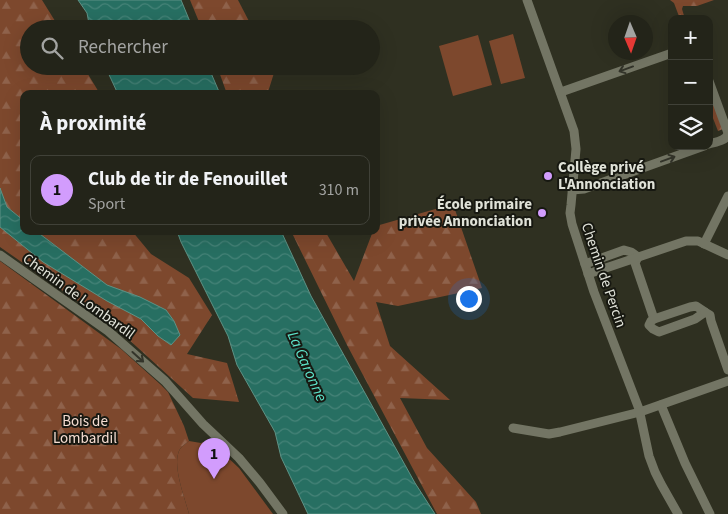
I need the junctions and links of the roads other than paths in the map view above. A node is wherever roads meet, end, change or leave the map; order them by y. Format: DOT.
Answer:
graph roads {
  1 [pos="527,0"];
  2 [pos="668,54"];
  3 [pos="713,91"];
  4 [pos="561,92"];
  5 [pos="728,133"];
  6 [pos="713,143"];
  7 [pos="693,150"];
  8 [pos="572,190"];
  9 [pos="728,196"];
  10 [pos="704,244"];
  11 [pos="0,255"];
  12 [pos="728,255"];
  13 [pos="638,257"];
  14 [pos="585,264"];
  15 [pos="588,274"];
  16 [pos="705,312"];
  17 [pos="654,319"];
  18 [pos="728,370"];
  19 [pos="728,381"];
  20 [pos="661,405"];
  21 [pos="640,412"];
  22 [pos="512,428"];
  23 [pos="282,514"];
  24 [pos="678,514"];
  25 [pos="710,514"];
  1 -- 4 [label="street, Chemin de Percin"];
  2 -- 4 [label="street, one-way"];
  3 -- 5 [label="street"];
  4 -- 8 [label="street, Chemin de Percin"];
  5 -- 6 [label="street"];
  8 -- 7 [label="street, one-way"];
  8 -- 14 [label="street, Chemin de Percin"];
  9 -- 10 [label="street"];
  10 -- 12 [label="street"];
  10 -- 13 [label="street"];
  11 -- 23 [label="street, Chemin de Lombardil, one-way"];
  13 -- 14 [label="street"];
  13 -- 15 [label="street"];
  13 -- 17 [label="street"];
  14 -- 15 [label="street, Chemin de Percin"];
  15 -- 21 [label="street, Chemin de Percin"];
  16 -- 17 [label="street"];
  16 -- 17 [label="street"];
  16 -- 18 [label="street"];
  19 -- 20 [label="street"];
  20 -- 21 [label="street"];
  20 -- 25 [label="street"];
  21 -- 22 [label="street"];
  21 -- 24 [label="street, Chemin de Percin"];
}
